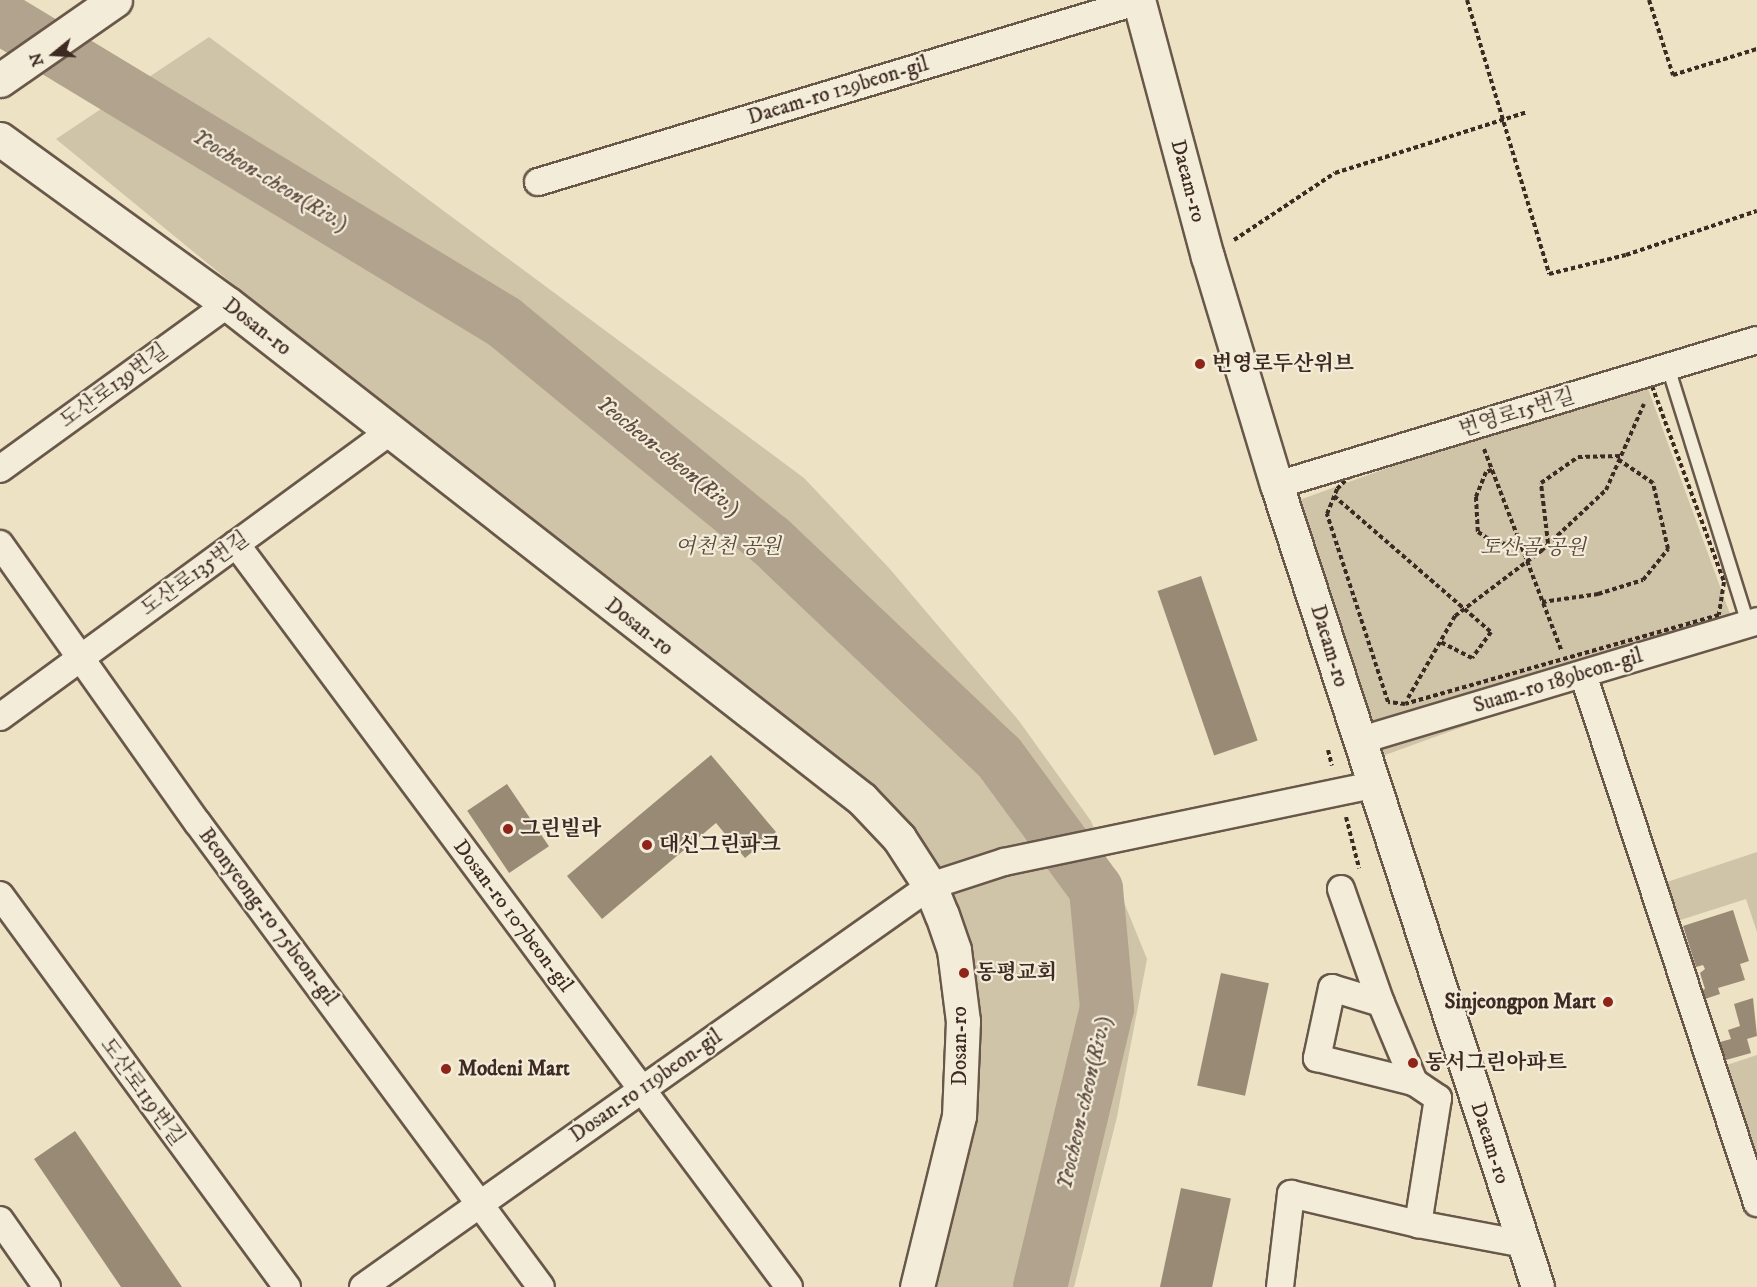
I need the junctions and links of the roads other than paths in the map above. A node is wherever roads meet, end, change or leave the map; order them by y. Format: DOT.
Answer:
graph roads {
  1 [pos="115,0"];
  2 [pos="1139,0"];
  3 [pos="0,80"];
  4 [pos="0,139"];
  5 [pos="537,182"];
  6 [pos="228,304"];
  7 [pos="1757,340"];
  8 [pos="1660,377"];
  9 [pos="390,432"];
  10 [pos="0,469"];
  11 [pos="1278,485"];
  12 [pos="0,544"];
  13 [pos="236,544"];
  14 [pos="1752,622"];
  15 [pos="81,657"];
  16 [pos="1573,666"];
  17 [pos="0,717"];
  18 [pos="1358,741"];
  19 [pos="1372,785"];
  20 [pos="930,886"];
  21 [pos="1341,889"];
  22 [pos="0,895"];
  23 [pos="1381,1003"];
  24 [pos="1414,1082"];
  25 [pos="641,1089"];
  26 [pos="1757,1203"];
  27 [pos="480,1204"];
  28 [pos="0,1220"];
  29 [pos="1418,1224"];
  30 [pos="1524,1244"];
  31 [pos="47,1287"];
  32 [pos="287,1287"];
  33 [pos="363,1287"];
  34 [pos="541,1287"];
  35 [pos="789,1287"];
  36 [pos="917,1287"];
  37 [pos="1280,1287"];
  38 [pos="1538,1287"];
  1 -- 3 [label="main road"];
  2 -- 5 [label="street, Daeam-ro 129beon-gil"];
  2 -- 11 [label="street, Daeam-ro"];
  4 -- 6 [label="main road, Dosan-ro"];
  6 -- 9 [label="main road, Dosan-ro"];
  6 -- 10 [label="street, 도산로139번길"];
  7 -- 8 [label="street, 번영로15번길"];
  8 -- 11 [label="street, 번영로15번길"];
  8 -- 14 [label="lane"];
  9 -- 13 [label="street, 도산로135번길"];
  9 -- 20 [label="main road, Dosan-ro"];
  11 -- 18 [label="street, Daeam-ro"];
  12 -- 15 [label="street, Beonyeong-ro 75beon-gil"];
  13 -- 15 [label="street, 도산로135번길"];
  13 -- 25 [label="street, Dosan-ro 107beon-gil"];
  14 -- 16 [label="street, Suam-ro 189beon-gil"];
  15 -- 17 [label="street, 도산로135번길"];
  15 -- 27 [label="street, Beonyeong-ro 75beon-gil"];
  16 -- 18 [label="street, Suam-ro 189beon-gil"];
  16 -- 26 [label="street"];
  18 -- 19 [label="street, Daeam-ro"];
  19 -- 20 [label="street, Dosan-ro 119beon-gil"];
  19 -- 30 [label="street, Daeam-ro"];
  20 -- 25 [label="street, Dosan-ro 119beon-gil"];
  20 -- 36 [label="main road, Dosan-ro"];
  21 -- 23 [label="street"];
  22 -- 32 [label="street, 도산로119번길"];
  23 -- 24 [label="street"];
  23 -- 24 [label="street"];
  24 -- 29 [label="street"];
  25 -- 27 [label="street, Dosan-ro 119beon-gil"];
  25 -- 35 [label="street, Dosan-ro 107beon-gil"];
  27 -- 33 [label="street, Dosan-ro 119beon-gil"];
  27 -- 34 [label="street, Beonyeong-ro 75beon-gil"];
  28 -- 31 [label="street"];
  29 -- 30 [label="street"];
  29 -- 37 [label="street"];
  30 -- 38 [label="street, Daeam-ro"];
}
